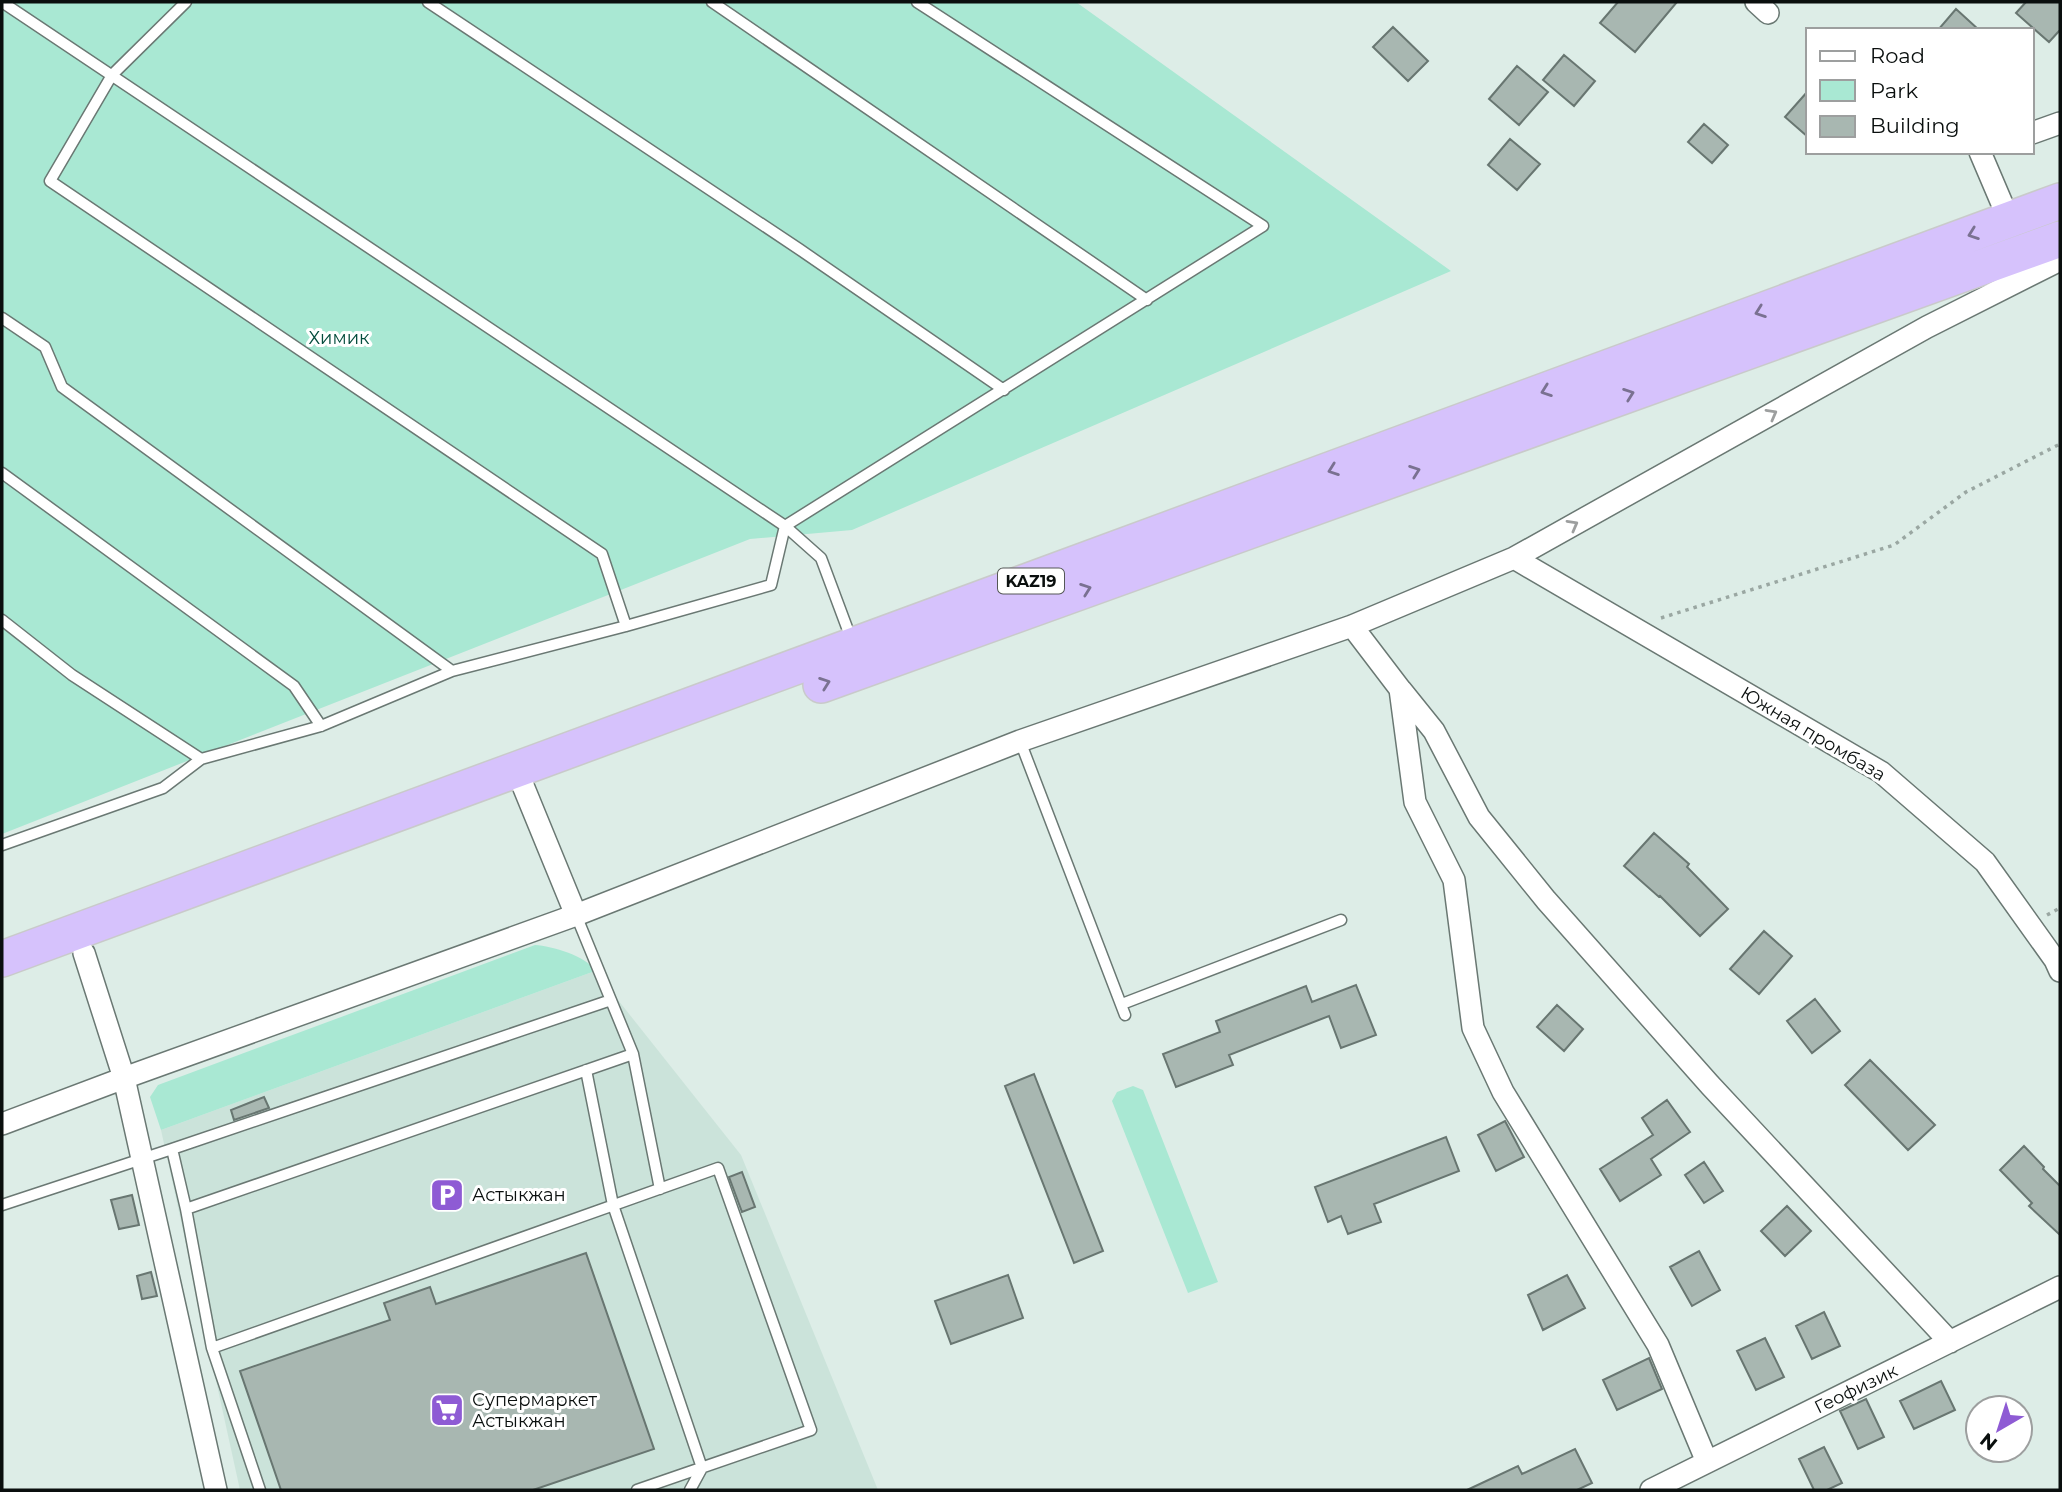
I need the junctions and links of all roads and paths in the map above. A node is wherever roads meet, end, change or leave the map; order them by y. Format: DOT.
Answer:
graph roads {
  1 [pos="2,2"];
  2 [pos="186,2"];
  3 [pos="428,2"];
  4 [pos="712,2"];
  5 [pos="917,2"];
  6 [pos="113,75"];
  7 [pos="2060,123"];
  8 [pos="2034,132"];
  9 [pos="1981,154"];
  10 [pos="2060,201"];
  11 [pos="2009,220"];
  12 [pos="2060,239"];
  13 [pos="2060,260"];
  14 [pos="1147,300"];
  15 [pos="2,318"];
  16 [pos="1004,390"];
  17 [pos="2060,444"];
  18 [pos="2,473"];
  19 [pos="785,526"];
  20 [pos="1514,558"];
  21 [pos="1661,618"];
  22 [pos="2,620"];
  23 [pos="626,626"];
  24 [pos="1352,626"];
  25 [pos="858,658"];
  26 [pos="452,671"];
  27 [pos="1400,689"];
  28 [pos="321,726"];
  29 [pos="1020,741"];
  30 [pos="201,759"];
  31 [pos="521,781"];
  32 [pos="2,845"];
  33 [pos="576,915"];
  34 [pos="1340,920"];
  35 [pos="83,953"];
  36 [pos="2,959"];
  37 [pos="2060,971"];
  38 [pos="2,983"];
  39 [pos="611,1000"];
  40 [pos="633,1054"];
  41 [pos="586,1070"];
  42 [pos="124,1078"];
  43 [pos="2,1124"];
  44 [pos="172,1149"];
  45 [pos="143,1157"];
  46 [pos="660,1189"];
  47 [pos="2,1205"];
  48 [pos="613,1205"];
  49 [pos="186,1209"];
  50 [pos="2060,1287"];
  51 [pos="1950,1342"];
  52 [pos="212,1348"];
  53 [pos="1707,1462"];
  54 [pos="702,1468"];
  55 [pos="216,1490"];
  56 [pos="260,1490"];
  57 [pos="637,1490"];
  58 [pos="690,1490"];
  59 [pos="1651,1490"];
  1 -- 6 [label="lane"];
  2 -- 6 [label="lane"];
  3 -- 16 [label="lane"];
  4 -- 14 [label="lane"];
  5 -- 14 [label="lane"];
  6 -- 19 [label="lane"];
  6 -- 23 [label="lane"];
  7 -- 8 [label="street"];
  9 -- 11 [label="street"];
  10 -- 11 [label="highway, KAZ19"];
  11 -- 25 [label="highway, KAZ19, one-way"];
  25 -- 12 [label="highway, KAZ19, one-way"];
  20 -- 13 [label="street, one-way"];
  14 -- 16 [label="lane"];
  15 -- 26 [label="lane"];
  16 -- 19 [label="lane"];
  17 -- 21 [label="path"];
  18 -- 28 [label="lane"];
  19 -- 23 [label="lane"];
  19 -- 25 [label="lane"];
  20 -- 24 [label="street"];
  20 -- 37 [label="street, Южная промбаза"];
  22 -- 30 [label="lane"];
  23 -- 26 [label="lane"];
  24 -- 27 [label="street"];
  24 -- 29 [label="street"];
  25 -- 31 [label="highway, KAZ19"];
  26 -- 28 [label="lane"];
  27 -- 51 [label="street"];
  27 -- 53 [label="street"];
  28 -- 30 [label="lane"];
  29 -- 33 [label="street"];
  29 -- 34 [label="lane"];
  30 -- 32 [label="lane"];
  31 -- 33 [label="street"];
  31 -- 35 [label="highway, KAZ19"];
  31 -- 36 [label="highway, KAZ19"];
  33 -- 39 [label="lane"];
  33 -- 42 [label="street"];
  35 -- 38 [label="highway, KAZ19"];
  35 -- 42 [label="street"];
  39 -- 40 [label="lane"];
  39 -- 44 [label="lane"];
  40 -- 41 [label="lane"];
  40 -- 46 [label="lane"];
  41 -- 48 [label="lane"];
  41 -- 49 [label="lane"];
  42 -- 43 [label="street"];
  42 -- 45 [label="street"];
  44 -- 45 [label="lane"];
  44 -- 49 [label="lane"];
  45 -- 47 [label="lane"];
  45 -- 55 [label="street"];
  46 -- 48 [label="lane"];
  46 -- 54 [label="lane"];
  48 -- 52 [label="lane"];
  48 -- 54 [label="lane"];
  49 -- 52 [label="lane"];
  50 -- 51 [label="street, Геофизик"];
  51 -- 53 [label="street, Геофизик"];
  52 -- 56 [label="lane"];
  53 -- 59 [label="street, Геофизик"];
  54 -- 57 [label="lane"];
  54 -- 58 [label="lane"];
}
